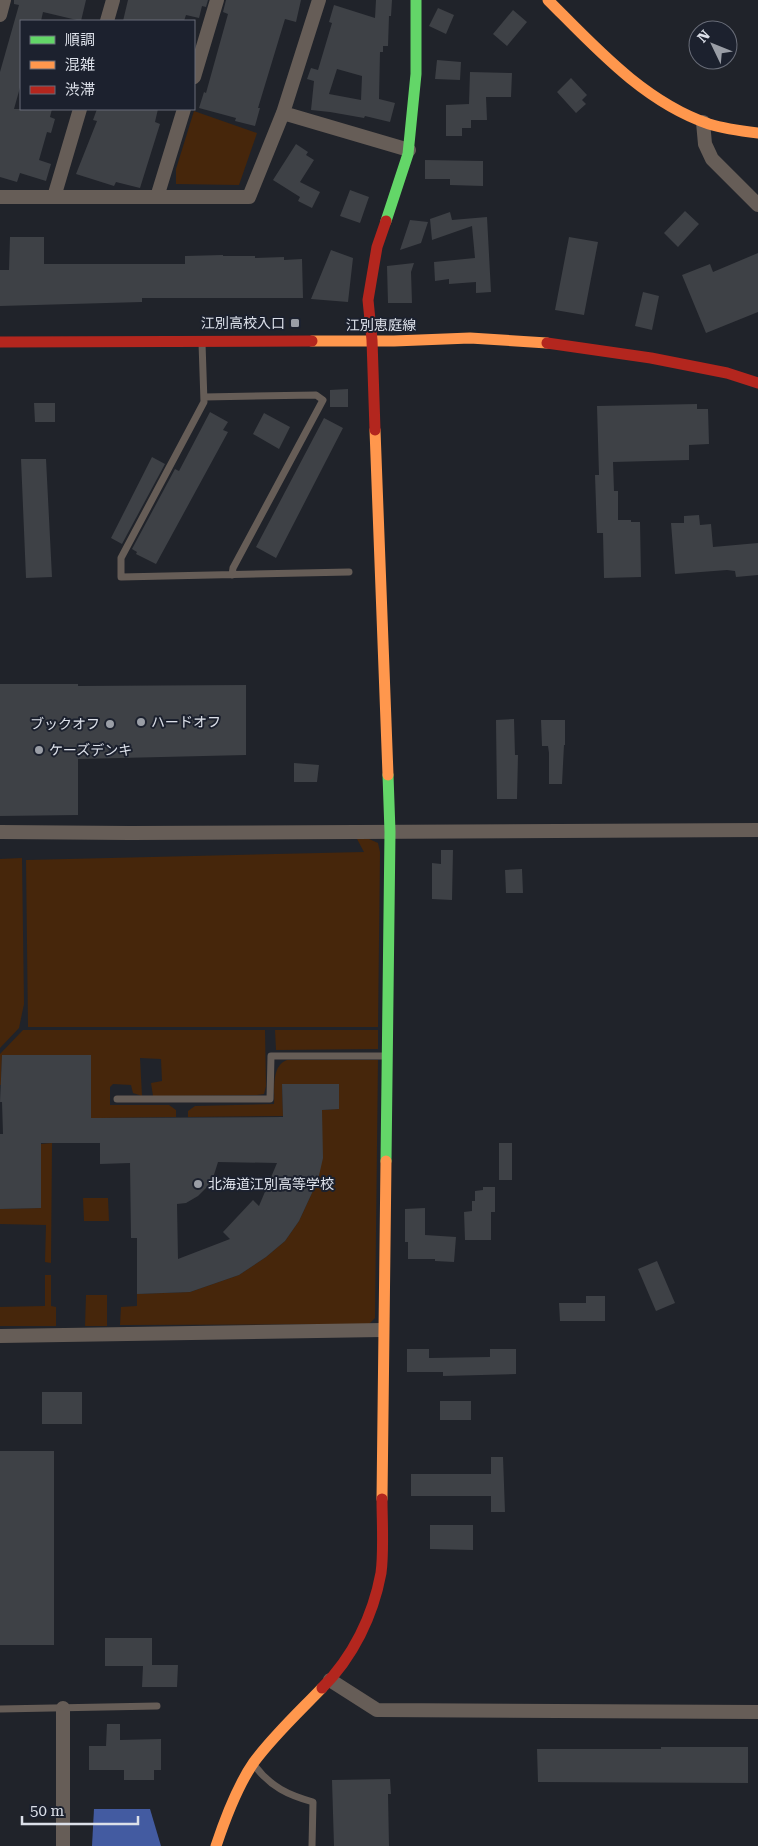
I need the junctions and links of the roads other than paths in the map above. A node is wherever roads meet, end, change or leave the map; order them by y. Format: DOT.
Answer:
graph roads {
  1 [pos="4,0"];
  2 [pos="113,0"];
  3 [pos="217,0"];
  4 [pos="319,0"];
  5 [pos="416,0"];
  6 [pos="548,0"];
  7 [pos="0,15"];
  8 [pos="107,20"];
  9 [pos="195,74"];
  10 [pos="80,110"];
  11 [pos="184,110"];
  12 [pos="283,113"];
  13 [pos="703,122"];
  14 [pos="758,133"];
  15 [pos="409,150"];
  16 [pos="0,197"];
  17 [pos="54,197"];
  18 [pos="157,197"];
  19 [pos="758,205"];
  20 [pos="202,340"];
  21 [pos="372,340"];
  22 [pos="0,342"];
  23 [pos="758,383"];
  24 [pos="204,397"];
  25 [pos="348,572"];
  26 [pos="232,575"];
  27 [pos="758,830"];
  28 [pos="0,832"];
  29 [pos="390,832"];
  30 [pos="386,1056"];
  31 [pos="117,1099"];
  32 [pos="382,1330"];
  33 [pos="0,1336"];
  34 [pos="330,1680"];
  35 [pos="157,1706"];
  36 [pos="63,1708"];
  37 [pos="0,1709"];
  38 [pos="758,1712"];
  39 [pos="253,1764"];
  40 [pos="63,1846"];
  41 [pos="216,1846"];
  42 [pos="312,1846"];
  1 -- 7 [label="street"];
  2 -- 8 [label="street"];
  3 -- 9 [label="street"];
  4 -- 12 [label="street"];
  5 -- 15 [label="street"];
  6 -- 13 [label="street"];
  10 -- 17 [label="street"];
  11 -- 18 [label="street"];
  12 -- 15 [label="street"];
  12 -- 18 [label="street"];
  13 -- 14 [label="street"];
  13 -- 19 [label="street"];
  15 -- 21 [label="street"];
  16 -- 17 [label="street"];
  17 -- 18 [label="street"];
  20 -- 21 [label="street, 江別恵庭線"];
  20 -- 22 [label="street, 江別恵庭線"];
  20 -- 24 [label="lane"];
  21 -- 23 [label="street, 江別恵庭線"];
  21 -- 29 [label="street"];
  24 -- 26 [label="lane"];
  24 -- 26 [label="lane"];
  25 -- 26 [label="lane"];
  27 -- 29 [label="street"];
  28 -- 29 [label="street"];
  29 -- 30 [label="street"];
  30 -- 31 [label="lane"];
  30 -- 32 [label="street"];
  32 -- 33 [label="street"];
  32 -- 34 [label="street"];
  34 -- 38 [label="street"];
  34 -- 39 [label="street"];
  35 -- 36 [label="lane"];
  36 -- 37 [label="lane"];
  36 -- 40 [label="street"];
  39 -- 41 [label="street"];
  39 -- 42 [label="lane"];
}
